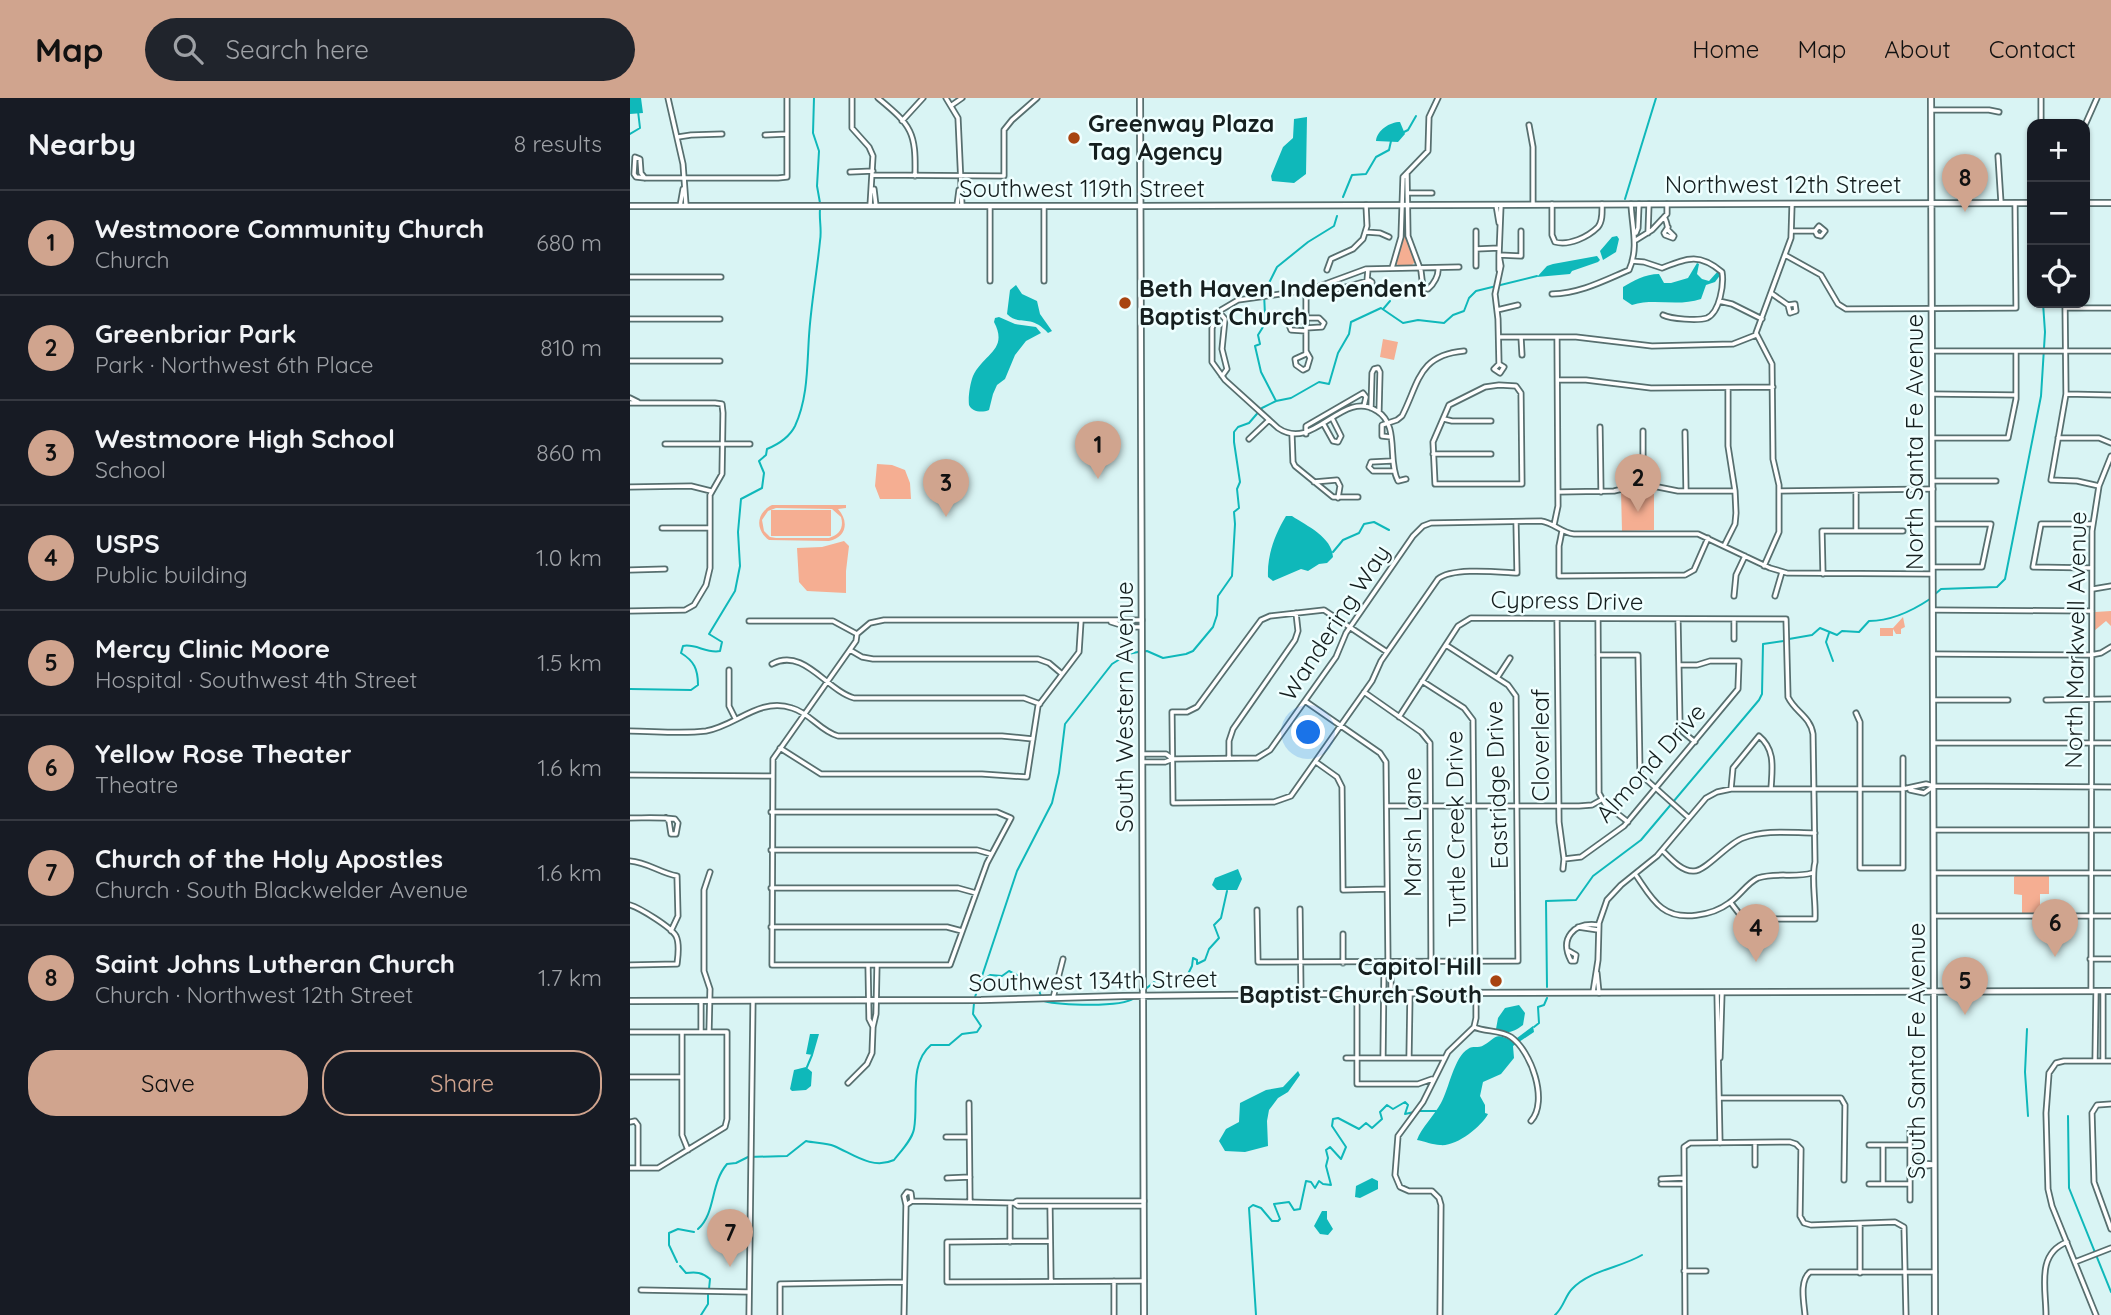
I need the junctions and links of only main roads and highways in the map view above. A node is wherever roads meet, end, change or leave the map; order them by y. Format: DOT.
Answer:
graph roads {
  1 [pos="1140,98"];
  2 [pos="1931,98"];
  3 [pos="1932,202"];
  4 [pos="2027,203"];
  5 [pos="2090,203"];
  6 [pos="2111,203"];
  7 [pos="1533,204"];
  8 [pos="630,205"];
  9 [pos="1140,206"];
  10 [pos="1934,786"];
  11 [pos="1935,991"];
  12 [pos="2111,991"];
  13 [pos="1144,996"];
  14 [pos="630,1001"];
  15 [pos="1144,1315"];
  16 [pos="1935,1315"];
  1 -- 9 [label="main road, South Western Avenue"];
  2 -- 3 [label="main road, North Santa Fe Avenue"];
  3 -- 4 [label="main road, Northwest 12th Street"];
  3 -- 7 [label="main road, Northwest 12th Street"];
  3 -- 10 [label="main road, North Santa Fe Avenue"];
  5 -- 6 [label="main road"];
  7 -- 9 [label="main road, Southwest 119th Street"];
  8 -- 9 [label="main road, Southwest 119th Street"];
  9 -- 13 [label="main road, South Western Avenue"];
  10 -- 11 [label="main road, South Santa Fe Avenue"];
  11 -- 12 [label="main road, Southwest 134th Street"];
  11 -- 13 [label="main road, Southwest 134th Street"];
  11 -- 16 [label="main road, South Santa Fe Avenue"];
  13 -- 14 [label="main road, Southwest 134th Street"];
  13 -- 15 [label="main road, South Western Avenue"];
}
